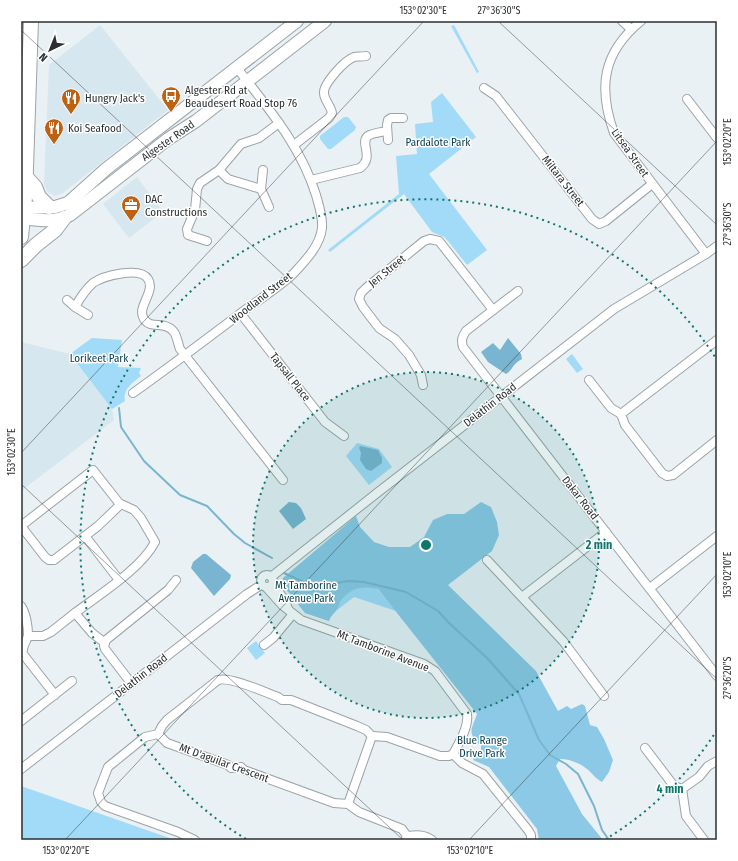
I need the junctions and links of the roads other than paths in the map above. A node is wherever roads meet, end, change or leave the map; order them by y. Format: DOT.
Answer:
graph roads {
  1 [pos="31,21"];
  2 [pos="297,21"];
  3 [pos="325,21"];
  4 [pos="622,21"];
  5 [pos="641,21"];
  6 [pos="631,29"];
  7 [pos="366,56"];
  8 [pos="237,68"];
  9 [pos="247,81"];
  10 [pos="484,88"];
  11 [pos="687,100"];
  12 [pos="403,118"];
  13 [pos="279,123"];
  14 [pos="387,131"];
  15 [pos="717,138"];
  16 [pos="388,140"];
  17 [pos="294,145"];
  18 [pos="219,170"];
  19 [pos="263,170"];
  20 [pos="26,177"];
  21 [pos="311,180"];
  22 [pos="652,184"];
  23 [pos="260,189"];
  24 [pos="49,207"];
  25 [pos="269,207"];
  26 [pos="22,213"];
  27 [pos="64,218"];
  28 [pos="21,237"];
  29 [pos="207,241"];
  30 [pos="717,246"];
  31 [pos="706,254"];
  32 [pos="21,260"];
  33 [pos="518,291"];
  34 [pos="67,300"];
  35 [pos="75,308"];
  36 [pos="493,310"];
  37 [pos="241,314"];
  38 [pos="88,315"];
  39 [pos="717,340"];
  40 [pos="185,355"];
  41 [pos="589,380"];
  42 [pos="423,385"];
  43 [pos="133,393"];
  44 [pos="501,396"];
  45 [pos="621,414"];
  46 [pos="344,436"];
  47 [pos="717,440"];
  48 [pos="282,480"];
  49 [pos="121,504"];
  50 [pos="21,526"];
  51 [pos="606,532"];
  52 [pos="85,536"];
  53 [pos="717,536"];
  54 [pos="487,560"];
  55 [pos="119,580"];
  56 [pos="176,580"];
  57 [pos="268,583"];
  58 [pos="650,588"];
  59 [pos="522,597"];
  60 [pos="21,606"];
  61 [pos="291,612"];
  62 [pos="75,613"];
  63 [pos="28,636"];
  64 [pos="105,643"];
  65 [pos="264,645"];
  66 [pos="22,655"];
  67 [pos="717,676"];
  68 [pos="72,682"];
  69 [pos="131,683"];
  70 [pos="55,695"];
  71 [pos="604,696"];
  72 [pos="21,721"];
  73 [pos="158,734"];
  74 [pos="372,736"];
  75 [pos="645,748"];
  76 [pos="453,754"];
  77 [pos="717,761"];
  78 [pos="21,769"];
  79 [pos="682,789"];
  80 [pos="348,804"];
  81 [pos="406,838"];
  82 [pos="196,840"];
  83 [pos="203,840"];
  84 [pos="432,840"];
  85 [pos="531,840"];
  86 [pos="704,840"];
  1 -- 20 [label="highway"];
  2 -- 8 [label="main road, Algester Road"];
  3 -- 9 [label="main road, Algester Road"];
  4 -- 6 [label="street"];
  5 -- 6 [label="street, Litsea Street"];
  6 -- 22 [label="street, Litsea Street"];
  7 -- 17 [label="street"];
  8 -- 9 [label="street, Woodland Street"];
  8 -- 24 [label="main road, Algester Road"];
  9 -- 13 [label="street, Woodland Street"];
  9 -- 27 [label="main road, Algester Road"];
  10 -- 22 [label="street, Miltara Street"];
  11 -- 15 [label="street"];
  12 -- 14 [label="street"];
  13 -- 17 [label="street, Woodland Street"];
  13 -- 18 [label="street"];
  14 -- 16 [label="street"];
  14 -- 21 [label="street"];
  17 -- 21 [label="street, Woodland Street"];
  18 -- 23 [label="street"];
  18 -- 29 [label="street"];
  19 -- 23 [label="street"];
  20 -- 24 [label="highway"];
  20 -- 26 [label="highway"];
  21 -- 37 [label="street, Woodland Street"];
  22 -- 31 [label="street, Litsea Street"];
  23 -- 25 [label="street"];
  24 -- 26 [label="main road, Algester Road"];
  26 -- 27 [label="main road, Algester Road"];
  26 -- 28 [label="highway"];
  27 -- 32 [label="highway"];
  30 -- 31 [label="street, Delathin Road"];
  31 -- 44 [label="street, Delathin Road"];
  33 -- 36 [label="street"];
  34 -- 35 [label="street"];
  35 -- 38 [label="street"];
  35 -- 40 [label="street"];
  36 -- 42 [label="street, Jen Street"];
  36 -- 44 [label="street, Dakar Road"];
  37 -- 40 [label="street, Woodland Street"];
  37 -- 46 [label="street, Tapsall Place"];
  39 -- 45 [label="street"];
  40 -- 43 [label="street, Woodland Street"];
  40 -- 48 [label="street"];
  41 -- 45 [label="street"];
  44 -- 51 [label="street, Dakar Road"];
  44 -- 57 [label="street, Delathin Road"];
  45 -- 47 [label="street"];
  49 -- 50 [label="street"];
  49 -- 52 [label="street"];
  49 -- 55 [label="street"];
  50 -- 52 [label="street"];
  51 -- 58 [label="street, Dakar Road"];
  51 -- 59 [label="street"];
  52 -- 55 [label="street"];
  53 -- 58 [label="street"];
  54 -- 59 [label="street"];
  55 -- 62 [label="street"];
  56 -- 64 [label="street"];
  57 -- 61 [label="street"];
  57 -- 69 [label="street, Delathin Road"];
  58 -- 67 [label="street, Dakar Road"];
  59 -- 71 [label="street"];
  60 -- 63 [label="street"];
  61 -- 65 [label="street"];
  61 -- 76 [label="street, Mt Tamborine Avenue"];
  62 -- 63 [label="street"];
  62 -- 64 [label="street"];
  63 -- 66 [label="street"];
  64 -- 69 [label="street"];
  66 -- 70 [label="street"];
  68 -- 70 [label="street"];
  69 -- 78 [label="street, Delathin Road"];
  70 -- 72 [label="street"];
  73 -- 74 [label="street"];
  73 -- 80 [label="street, Mt D'aguilar Crescent"];
  73 -- 82 [label="street"];
  74 -- 76 [label="street"];
  74 -- 80 [label="street"];
  75 -- 79 [label="street"];
  76 -- 85 [label="street"];
  77 -- 79 [label="street"];
  79 -- 86 [label="street"];
  80 -- 81 [label="street"];
  81 -- 84 [label="street"];
  82 -- 83 [label="street"];
}
